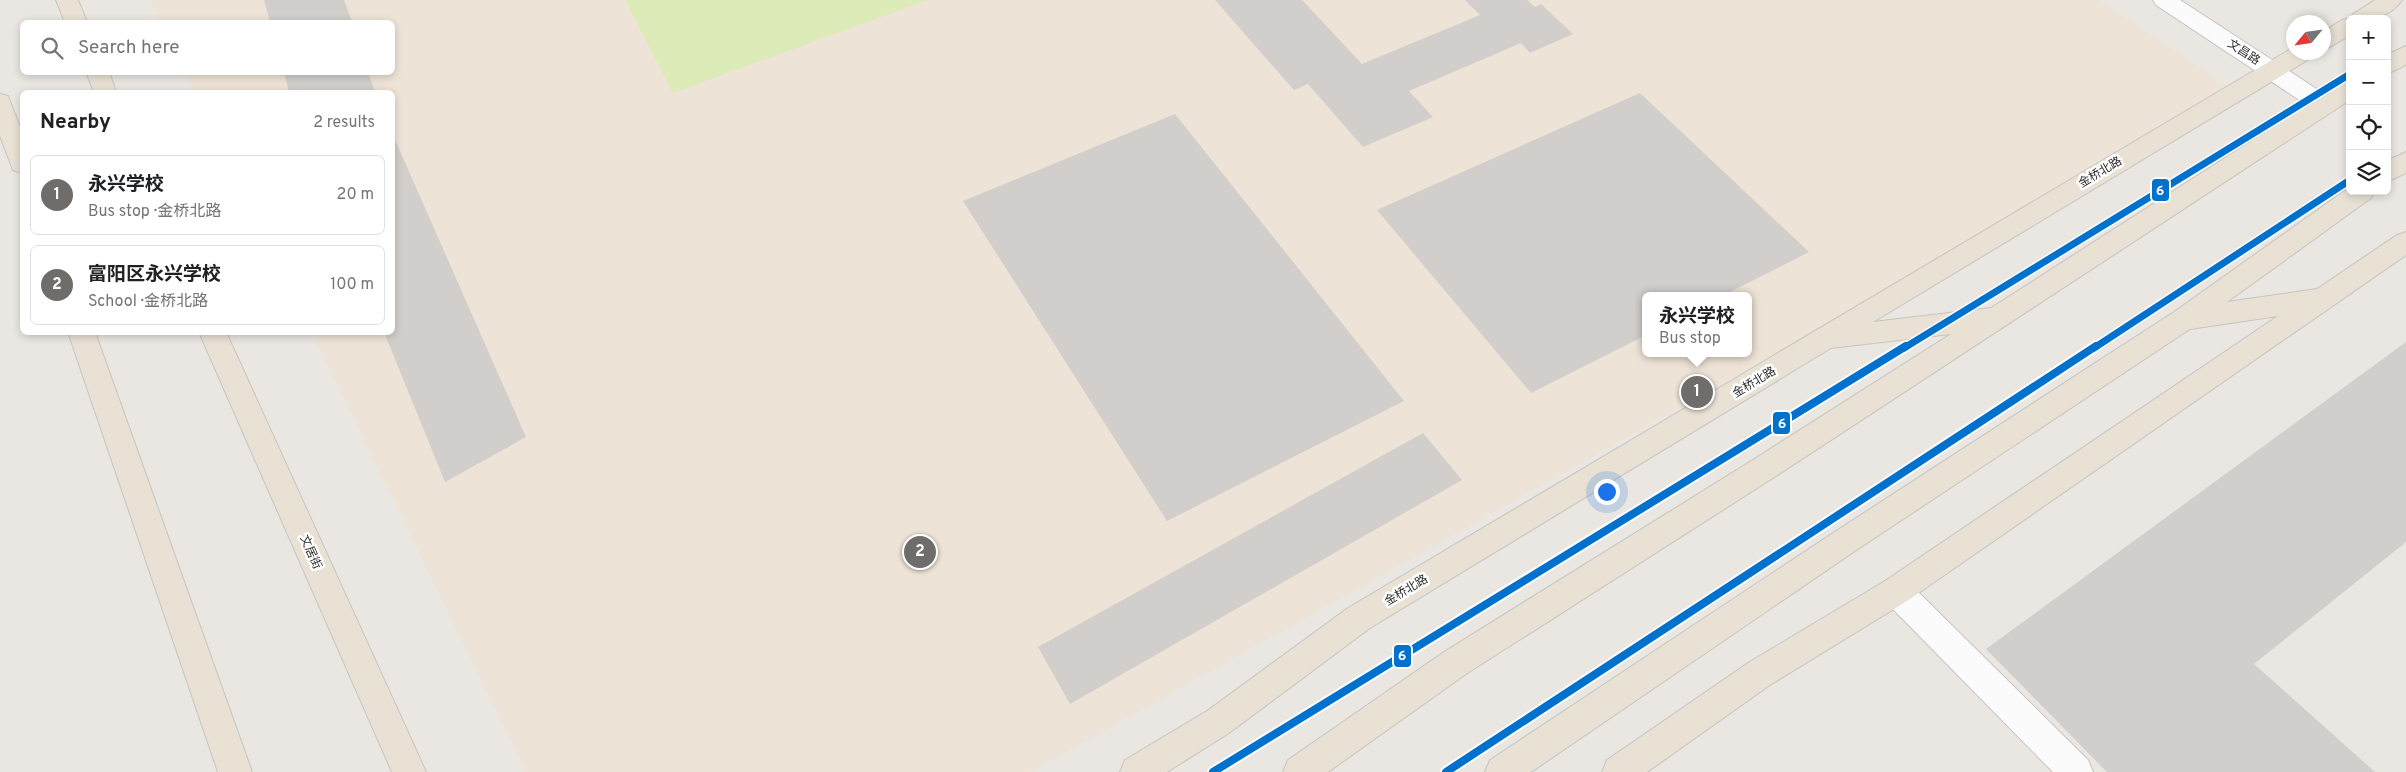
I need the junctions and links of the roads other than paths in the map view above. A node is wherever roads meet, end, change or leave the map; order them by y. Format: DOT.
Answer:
graph roads {
  1 [pos="67,0"];
  2 [pos="2164,0"];
  3 [pos="2392,0"];
  4 [pos="2368,15"];
  5 [pos="75,20"];
  6 [pos="2346,28"];
  7 [pos="2331,37"];
  8 [pos="2406,54"];
  9 [pos="2289,60"];
  10 [pos="2391,63"];
  11 [pos="2271,70"];
  12 [pos="98,75"];
  13 [pos="104,90"];
  14 [pos="2346,91"];
  15 [pos="0,102"];
  16 [pos="2324,105"];
  17 [pos="20,158"];
  18 [pos="2406,161"];
  19 [pos="2391,170"];
  20 [pos="2356,195"];
  21 [pos="2406,242"];
  22 [pos="2328,297"];
  23 [pos="1996,318"];
  24 [pos="2184,320"];
  25 [pos="82,335"];
  26 [pos="213,335"];
  27 [pos="1824,340"];
  28 [pos="1896,591"];
  29 [pos="235,772"];
  30 [pos="409,772"];
  31 [pos="1137,772"];
  32 [pos="1300,772"];
  33 [pos="1502,772"];
  34 [pos="1619,772"];
  35 [pos="2076,772"];
  1 -- 5 [label="main road"];
  2 -- 11 [label="street, 文昌路"];
  3 -- 4 [label="main road"];
  6 -- 7 [label="main road"];
  8 -- 10 [label="main road"];
  9 -- 11 [label="main road, 金桥北路"];
  11 -- 16 [label="street, 文昌路"];
  11 -- 27 [label="main road, 金桥北路"];
  12 -- 13 [label="main road"];
  14 -- 16 [label="main road"];
  15 -- 17 [label="main road"];
  16 -- 23 [label="main road"];
  18 -- 19 [label="main road"];
  20 -- 24 [label="main road"];
  21 -- 22 [label="main road"];
  22 -- 24 [label="main road"];
  22 -- 28 [label="main road"];
  23 -- 27 [label="main road"];
  23 -- 32 [label="main road"];
  24 -- 33 [label="main road"];
  25 -- 29 [label="main road"];
  26 -- 30 [label="main road, 文居街"];
  27 -- 31 [label="main road, 金桥北路"];
  28 -- 34 [label="main road"];
  28 -- 35 [label="street"];
}
